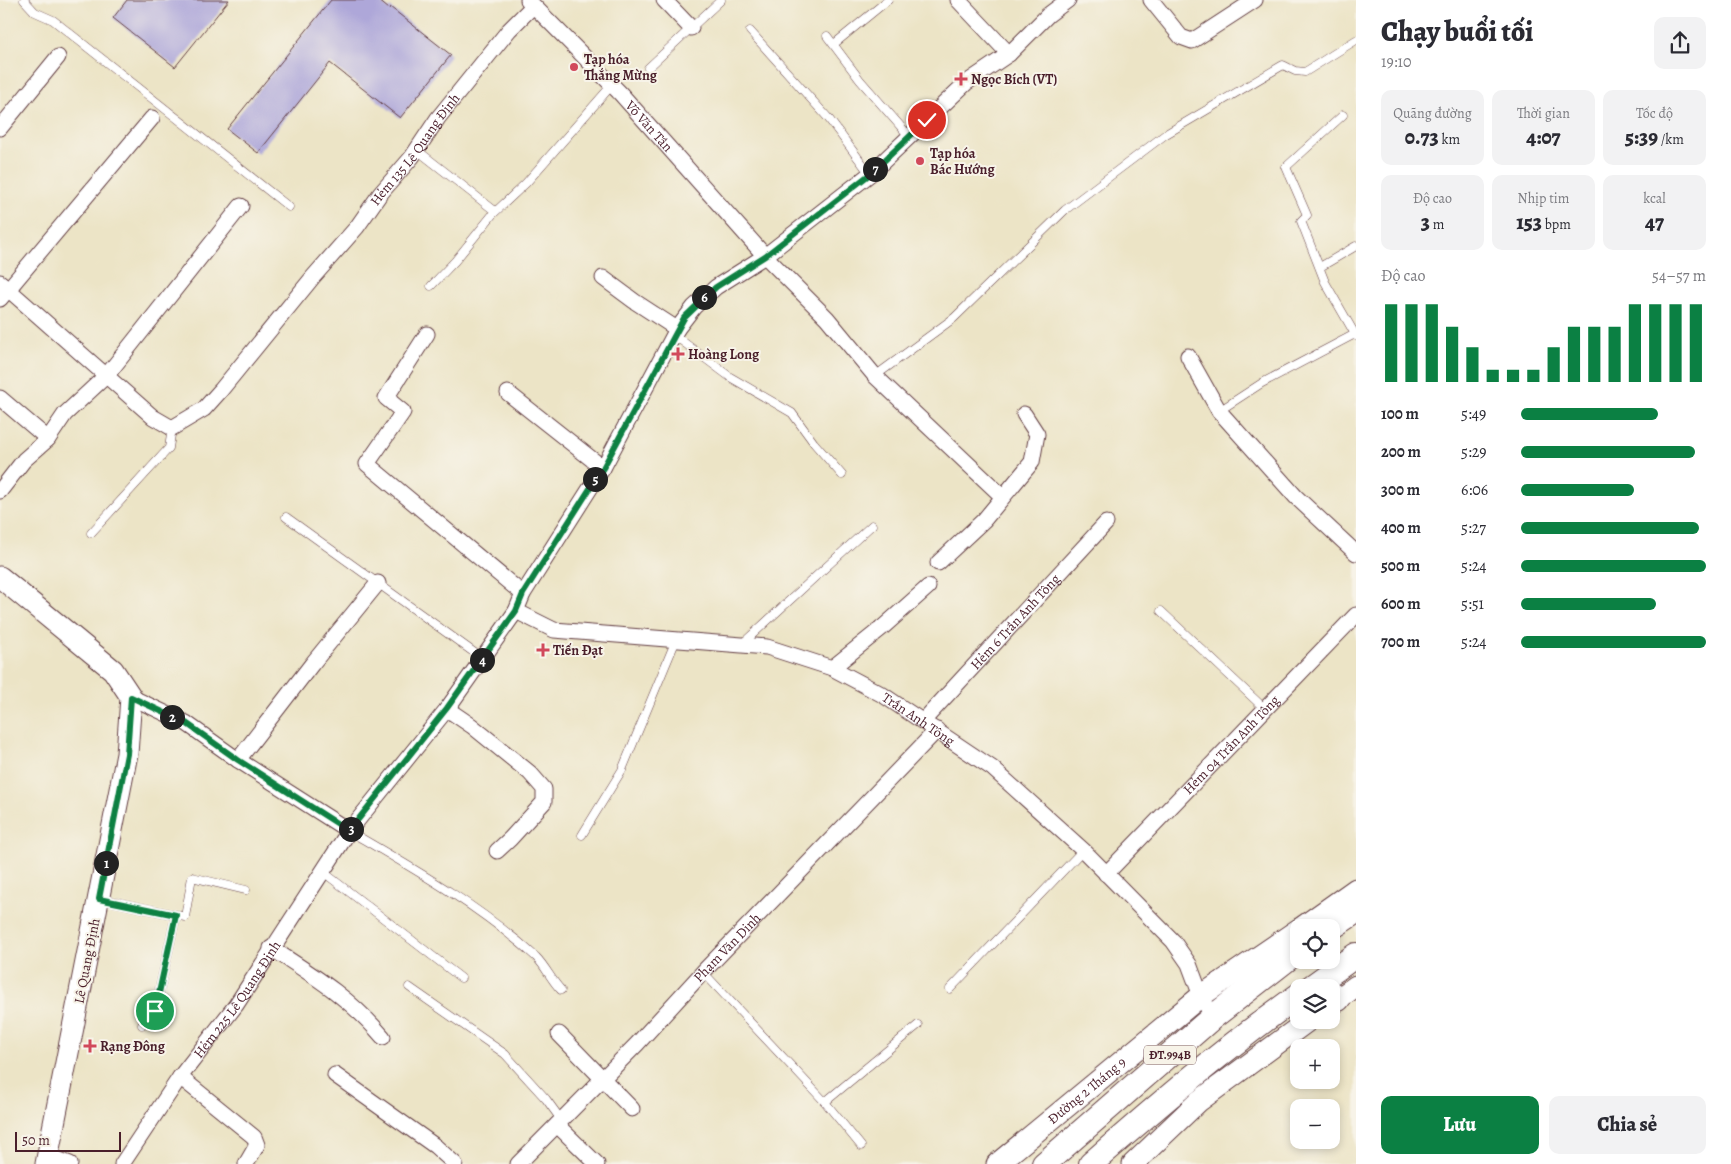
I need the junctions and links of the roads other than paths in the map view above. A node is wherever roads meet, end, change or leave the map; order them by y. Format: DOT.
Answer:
graph roads {
  1 [pos="24,0"];
  2 [pos="664,0"];
  3 [pos="720,0"];
  4 [pos="888,0"];
  5 [pos="958,0"];
  6 [pos="1068,0"];
  7 [pos="1151,0"];
  8 [pos="1255,0"];
  9 [pos="530,3"];
  10 [pos="691,28"];
  11 [pos="750,31"];
  12 [pos="827,36"];
  13 [pos="1356,40"];
  14 [pos="834,44"];
  15 [pos="1009,54"];
  16 [pos="58,57"];
  17 [pos="648,68"];
  18 [pos="612,85"];
  19 [pos="1343,115"];
  20 [pos="152,118"];
  21 [pos="0,128"];
  22 [pos="909,136"];
  23 [pos="417,150"];
  24 [pos="870,174"];
  25 [pos="241,206"];
  26 [pos="289,207"];
  27 [pos="495,212"];
  28 [pos="1356,246"];
  29 [pos="765,256"];
  30 [pos="1320,267"];
  31 [pos="602,278"];
  32 [pos="430,286"];
  33 [pos="3,290"];
  34 [pos="675,332"];
  35 [pos="427,334"];
  36 [pos="1355,335"];
  37 [pos="1188,356"];
  38 [pos="107,376"];
  39 [pos="875,376"];
  40 [pos="508,393"];
  41 [pos="0,398"];
  42 [pos="1219,411"];
  43 [pos="1024,414"];
  44 [pos="172,428"];
  45 [pos="48,439"];
  46 [pos="603,468"];
  47 [pos="842,475"];
  48 [pos="0,491"];
  49 [pos="1002,496"];
  50 [pos="286,517"];
  51 [pos="1106,524"];
  52 [pos="872,525"];
  53 [pos="91,533"];
  54 [pos="1356,553"];
  55 [pos="938,563"];
  56 [pos="0,577"];
  57 [pos="378,583"];
  58 [pos="928,587"];
  59 [pos="523,594"];
  60 [pos="516,611"];
  61 [pos="1161,611"];
  62 [pos="1356,614"];
  63 [pos="676,640"];
  64 [pos="742,644"];
  65 [pos="483,659"];
  66 [pos="832,668"];
  67 [pos="131,697"];
  68 [pos="447,708"];
  69 [pos="1265,709"];
  70 [pos="924,720"];
  71 [pos="937,730"];
  72 [pos="238,760"];
  73 [pos="349,831"];
  74 [pos="582,835"];
  75 [pos="1083,850"];
  76 [pos="496,851"];
  77 [pos="322,871"];
  78 [pos="1106,874"];
  79 [pos="1356,889"];
  80 [pos="246,890"];
  81 [pos="99,899"];
  82 [pos="1356,911"];
  83 [pos="176,915"];
  84 [pos="1318,919"];
  85 [pos="1340,922"];
  86 [pos="1290,940"];
  87 [pos="1290,943"];
  88 [pos="271,948"];
  89 [pos="1356,955"];
  90 [pos="703,972"];
  91 [pos="461,978"];
  92 [pos="1339,979"];
  93 [pos="409,987"];
  94 [pos="950,989"];
  95 [pos="561,990"];
  96 [pos="1201,996"];
  97 [pos="1290,1001"];
  98 [pos="1213,1018"];
  99 [pos="142,1024"];
  100 [pos="918,1025"];
  101 [pos="1297,1029"];
  102 [pos="560,1034"];
  103 [pos="383,1037"];
  104 [pos="335,1075"];
  105 [pos="180,1077"];
  106 [pos="603,1079"];
  107 [pos="825,1102"];
  108 [pos="632,1109"];
  109 [pos="559,1123"];
  110 [pos="861,1146"];
  111 [pos="48,1160"];
  112 [pos="70,1164"];
  113 [pos="122,1164"];
  114 [pos="246,1164"];
  115 [pos="455,1164"];
  116 [pos="518,1164"];
  117 [pos="597,1164"];
  118 [pos="997,1164"];
  119 [pos="1044,1164"];
  120 [pos="1091,1164"];
  121 [pos="1132,1164"];
  1 -- 26 [label="lane"];
  2 -- 10 [label="street"];
  3 -- 10 [label="lane"];
  4 -- 14 [label="lane"];
  5 -- 15 [label="street"];
  6 -- 15 [label="street, Hẻm 225 Lê Quang Định"];
  7 -- 8 [label="street"];
  9 -- 18 [label="street, Võ Văn Tần"];
  9 -- 23 [label="street, Hẻm 135 Lê Quang Định"];
  10 -- 17 [label="lane"];
  11 -- 24 [label="lane"];
  12 -- 14 [label="lane"];
  13 -- 39 [label="lane"];
  14 -- 22 [label="lane"];
  15 -- 22 [label="street, Hẻm 225 Lê Quang Định"];
  16 -- 21 [label="street"];
  18 -- 27 [label="lane"];
  18 -- 29 [label="street, Võ Văn Tần"];
  19 -- 30 [label="lane"];
  20 -- 33 [label="street"];
  22 -- 24 [label="street, Hẻm 225 Lê Quang Định"];
  23 -- 27 [label="lane"];
  23 -- 44 [label="street, Hẻm 135 Lê Quang Định"];
  24 -- 29 [label="street, Hẻm 225 Lê Quang Định"];
  25 -- 38 [label="street"];
  27 -- 32 [label="lane"];
  28 -- 30 [label="lane"];
  29 -- 34 [label="street, Hẻm 225 Lê Quang Định"];
  29 -- 39 [label="street, Võ Văn Tần"];
  30 -- 36 [label="lane"];
  31 -- 34 [label="street"];
  33 -- 38 [label="street"];
  34 -- 46 [label="street, Hẻm 225 Lê Quang Định"];
  34 -- 47 [label="lane"];
  35 -- 59 [label="street"];
  36 -- 42 [label="lane"];
  37 -- 42 [label="street"];
  38 -- 44 [label="street"];
  38 -- 45 [label="street"];
  39 -- 49 [label="street, Võ Văn Tần"];
  40 -- 46 [label="street"];
  41 -- 45 [label="street"];
  42 -- 54 [label="street"];
  43 -- 49 [label="street"];
  44 -- 53 [label="lane"];
  45 -- 48 [label="street"];
  46 -- 59 [label="street, Hẻm 225 Lê Quang Định"];
  49 -- 55 [label="street"];
  50 -- 57 [label="lane"];
  51 -- 70 [label="street, Hẻm 6 Trần Anh Tông"];
  52 -- 64 [label="lane"];
  56 -- 67 [label="main road"];
  57 -- 65 [label="lane"];
  57 -- 72 [label="street"];
  58 -- 66 [label="street"];
  59 -- 60 [label="street, Hẻm 225 Lê Quang Định"];
  60 -- 63 [label="street, Trần Anh Tông"];
  60 -- 65 [label="street, Hẻm 225 Lê Quang Định"];
  61 -- 69 [label="lane"];
  62 -- 69 [label="street, Hẻm 04 Trần Anh Tông"];
  63 -- 64 [label="street, Trần Anh Tông"];
  63 -- 74 [label="lane"];
  64 -- 66 [label="street, Trần Anh Tông"];
  65 -- 68 [label="street, Hẻm 225 Lê Quang Định"];
  66 -- 70 [label="street, Trần Anh Tông"];
  67 -- 72 [label="street"];
  67 -- 81 [label="main road, Lê Quang Định"];
  68 -- 73 [label="street, Hẻm 225 Lê Quang Định"];
  68 -- 76 [label="street"];
  69 -- 78 [label="street, Hẻm 04 Trần Anh Tông"];
  70 -- 71 [label="street, Trần Anh Tông"];
  71 -- 75 [label="street, Trần Anh Tông"];
  71 -- 90 [label="street, Phạm Văn Dinh"];
  72 -- 73 [label="street"];
  73 -- 77 [label="street, Hẻm 225 Lê Quang Định"];
  73 -- 95 [label="lane"];
  75 -- 78 [label="street, Trần Anh Tông"];
  75 -- 94 [label="lane"];
  77 -- 88 [label="street, Hẻm 225 Lê Quang Định"];
  77 -- 91 [label="lane"];
  78 -- 96 [label="street, Trần Anh Tông"];
  79 -- 84 [label="main road, Đường 2 Tháng 9 / ĐT.994B"];
  80 -- 83 [label="lane"];
  81 -- 83 [label="lane"];
  81 -- 111 [label="main road, Lê Quang Định"];
  82 -- 85 [label="main road"];
  83 -- 99 [label="lane"];
  86 -- 96 [label="main road, Đường 2 Tháng 9 / ĐT.994B"];
  87 -- 98 [label="main road, Đường 2 Tháng 9 / ĐT.994B"];
  88 -- 103 [label="street"];
  88 -- 105 [label="street, Hẻm 225 Lê Quang Định"];
  89 -- 92 [label="main road"];
  90 -- 106 [label="street, Phạm Văn Dinh"];
  90 -- 107 [label="lane"];
  93 -- 109 [label="lane"];
  96 -- 98 [label="street, Trần Anh Tông"];
  96 -- 118 [label="main road, Đường 2 Tháng 9 / ĐT.994B"];
  97 -- 120 [label="main road, ĐT.994B"];
  98 -- 119 [label="main road, Đường 2 Tháng 9 / ĐT.994B"];
  100 -- 107 [label="lane"];
  101 -- 121 [label="main road"];
  102 -- 106 [label="street"];
  104 -- 115 [label="street"];
  105 -- 113 [label="street, Hẻm 225 Lê Quang Định"];
  105 -- 114 [label="street"];
  106 -- 108 [label="street"];
  106 -- 109 [label="street, Phạm Văn Dinh"];
  107 -- 110 [label="lane"];
  109 -- 116 [label="street, Phạm Văn Dinh"];
  109 -- 117 [label="street"];
  111 -- 112 [label="street"];
}
